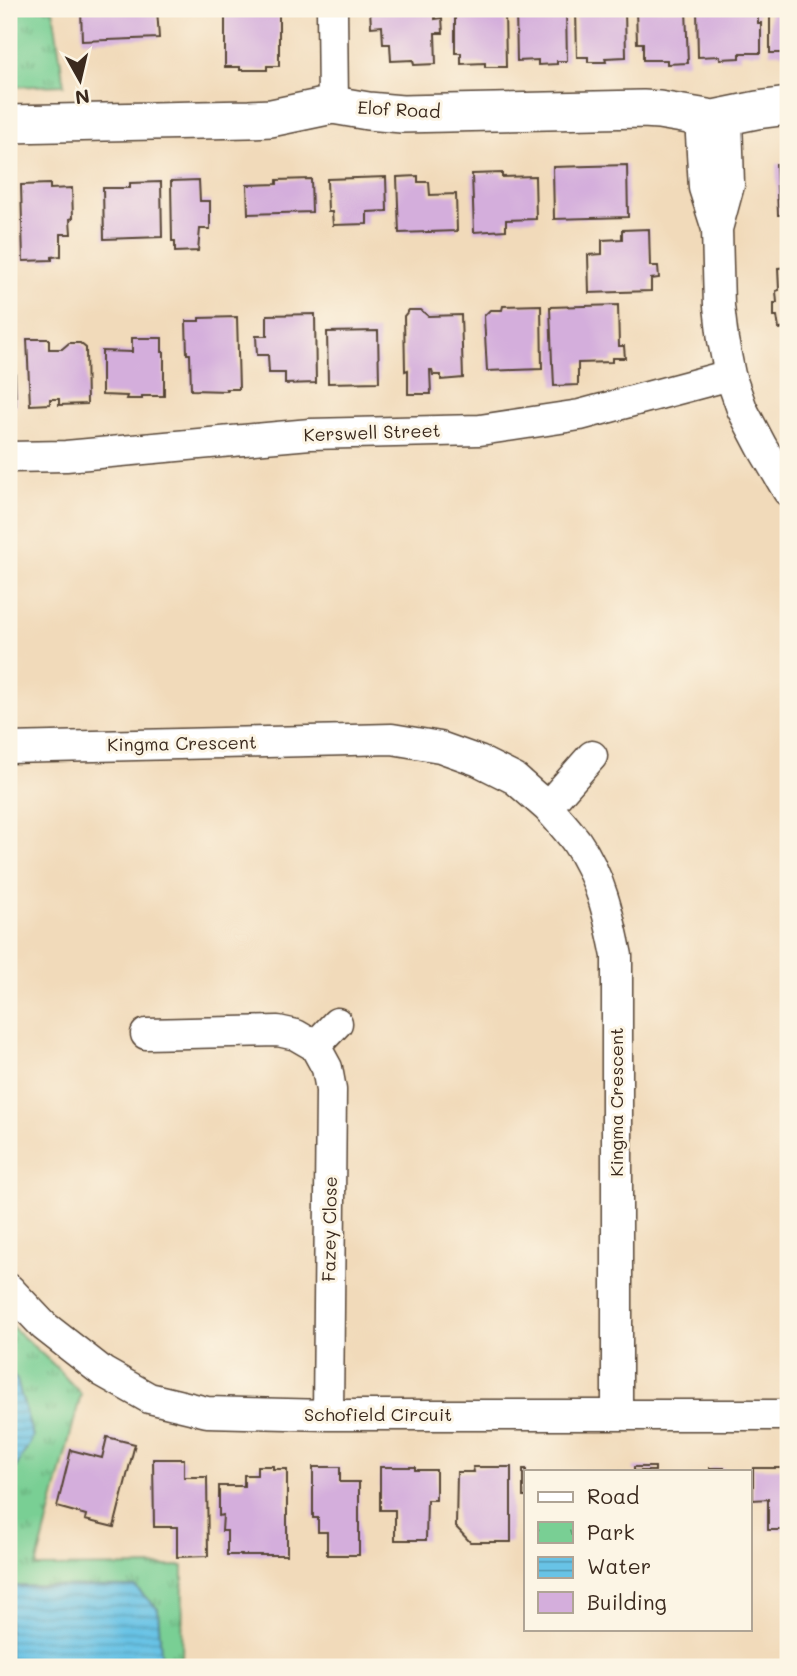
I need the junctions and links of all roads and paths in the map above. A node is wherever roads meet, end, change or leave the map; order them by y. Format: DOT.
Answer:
graph roads {
  1 [pos="332,9"];
  2 [pos="334,105"];
  3 [pos="788,106"];
  4 [pos="713,117"];
  5 [pos="9,124"];
  6 [pos="730,375"];
  7 [pos="9,457"];
  8 [pos="788,491"];
  9 [pos="9,748"];
  10 [pos="592,756"];
  11 [pos="547,807"];
  12 [pos="337,1023"];
  13 [pos="146,1034"];
  14 [pos="315,1046"];
  15 [pos="9,1289"];
  16 [pos="328,1415"];
  17 [pos="617,1415"];
  18 [pos="788,1415"];
  1 -- 2 [label="street"];
  2 -- 4 [label="street, Elof Road"];
  2 -- 5 [label="street, Elof Road"];
  3 -- 4 [label="street, Elof Road"];
  4 -- 6 [label="street"];
  6 -- 7 [label="street, Kerswell Street"];
  6 -- 8 [label="street"];
  9 -- 11 [label="street, Kingma Crescent"];
  10 -- 11 [label="street"];
  11 -- 17 [label="street, Kingma Crescent"];
  12 -- 14 [label="street"];
  13 -- 14 [label="street"];
  14 -- 16 [label="street, Fazey Close"];
  15 -- 16 [label="street, Schofield Circuit"];
  16 -- 17 [label="street, Schofield Circuit"];
  17 -- 18 [label="street, Schofield Circuit"];
}
